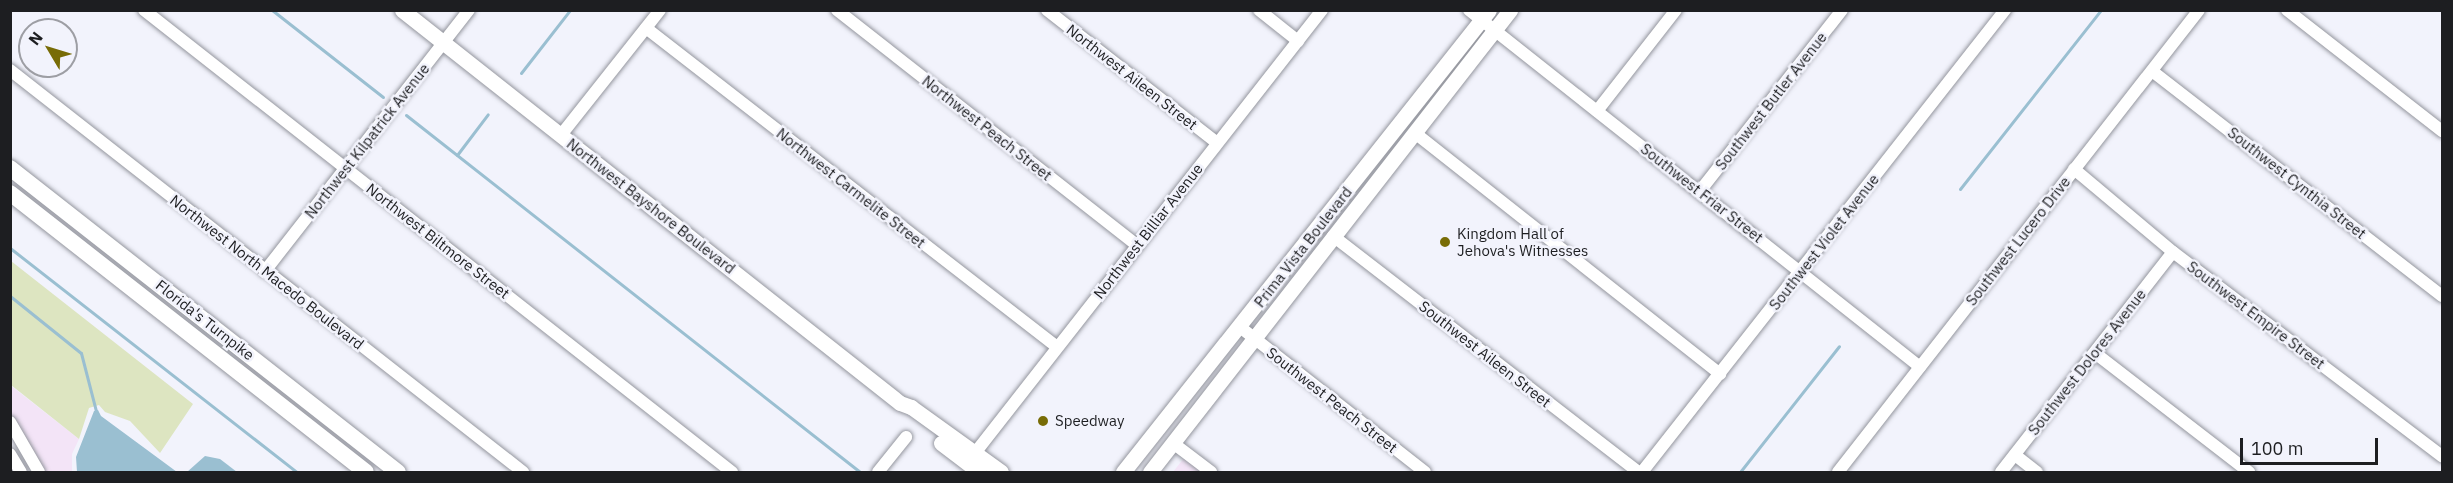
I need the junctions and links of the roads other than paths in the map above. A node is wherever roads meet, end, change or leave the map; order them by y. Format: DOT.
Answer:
graph roads {
  1 [pos="144,10"];
  2 [pos="402,10"];
  3 [pos="469,10"];
  4 [pos="660,10"];
  5 [pos="837,10"];
  6 [pos="1047,10"];
  7 [pos="1259,10"];
  8 [pos="1322,10"];
  9 [pos="1469,10"];
  10 [pos="1510,10"];
  11 [pos="1676,10"];
  12 [pos="1842,10"];
  13 [pos="2005,10"];
  14 [pos="2199,10"];
  15 [pos="2287,10"];
  16 [pos="1486,15"];
  17 [pos="646,28"];
  18 [pos="1495,30"];
  19 [pos="1298,41"];
  20 [pos="443,43"];
  21 [pos="10,70"];
  22 [pos="2152,71"];
  23 [pos="1598,111"];
  24 [pos="2442,131"];
  25 [pos="1415,133"];
  26 [pos="561,135"];
  27 [pos="1217,143"];
  28 [pos="10,168"];
  29 [pos="345,168"];
  30 [pos="2074,169"];
  31 [pos="1700,191"];
  32 [pos="10,193"];
  33 [pos="1333,236"];
  34 [pos="1138,246"];
  35 [pos="2173,252"];
  36 [pos="265,271"];
  37 [pos="1802,271"];
  38 [pos="2442,296"];
  39 [pos="1240,327"];
  40 [pos="1253,337"];
  41 [pos="1057,347"];
  42 [pos="2095,354"];
  43 [pos="1920,367"];
  44 [pos="1720,374"];
  45 [pos="900,403"];
  46 [pos="10,422"];
  47 [pos="906,437"];
  48 [pos="1173,443"];
  49 [pos="10,453"];
  50 [pos="975,453"];
  51 [pos="2015,455"];
  52 [pos="2442,456"];
  53 [pos="21,472"];
  54 [pos="39,472"];
  55 [pos="366,472"];
  56 [pos="398,472"];
  57 [pos="523,472"];
  58 [pos="732,472"];
  59 [pos="878,472"];
  60 [pos="979,472"];
  61 [pos="1001,472"];
  62 [pos="1123,472"];
  63 [pos="1149,472"];
  64 [pos="1211,472"];
  65 [pos="1425,472"];
  66 [pos="1638,472"];
  67 [pos="1642,472"];
  68 [pos="1838,472"];
  69 [pos="2001,472"];
  70 [pos="2037,472"];
  71 [pos="2250,472"];
  1 -- 29 [label="street, Northwest Biltmore Street"];
  2 -- 20 [label="main road, Northwest Bayshore Boulevard"];
  3 -- 20 [label="street, Northwest Kilpatrick Avenue"];
  4 -- 17 [label="street"];
  5 -- 34 [label="street, Northwest Peach Street"];
  6 -- 27 [label="street, Northwest Aileen Street"];
  7 -- 19 [label="street"];
  8 -- 19 [label="street, Northwest Billiar Avenue"];
  9 -- 16 [label="street, Southwest Friar Street"];
  10 -- 18 [label="main road, Prima Vista Boulevard"];
  11 -- 23 [label="street"];
  12 -- 31 [label="street, Southwest Butler Avenue"];
  13 -- 37 [label="street, Southwest Violet Avenue"];
  14 -- 22 [label="street, Southwest Lucero Drive"];
  15 -- 24 [label="street"];
  16 -- 18 [label="street, Southwest Friar Street"];
  16 -- 39 [label="main road, Prima Vista Boulevard"];
  17 -- 26 [label="street"];
  17 -- 41 [label="street, Northwest Carmelite Street"];
  18 -- 23 [label="street, Southwest Friar Street"];
  18 -- 25 [label="main road, Prima Vista Boulevard"];
  19 -- 27 [label="street, Northwest Billiar Avenue"];
  20 -- 26 [label="main road, Northwest Bayshore Boulevard"];
  20 -- 29 [label="street, Northwest Kilpatrick Avenue"];
  21 -- 36 [label="street, Northwest North Macedo Boulevard"];
  22 -- 30 [label="street, Southwest Lucero Drive"];
  22 -- 38 [label="street, Southwest Cynthia Street"];
  23 -- 31 [label="street, Southwest Friar Street"];
  25 -- 33 [label="main road, Prima Vista Boulevard"];
  25 -- 44 [label="street"];
  26 -- 45 [label="main road, Northwest Bayshore Boulevard"];
  27 -- 34 [label="street, Northwest Billiar Avenue"];
  28 -- 56 [label="highway, Florida's Turnpike"];
  29 -- 36 [label="street, Northwest Kilpatrick Avenue"];
  29 -- 58 [label="street, Northwest Biltmore Street"];
  30 -- 35 [label="street, Southwest Empire Street"];
  30 -- 43 [label="street, Southwest Lucero Drive"];
  31 -- 37 [label="street, Southwest Friar Street"];
  32 -- 55 [label="highway, Florida's Turnpike"];
  33 -- 40 [label="main road, Prima Vista Boulevard"];
  33 -- 66 [label="street, Southwest Aileen Street"];
  34 -- 41 [label="street, Northwest Billiar Avenue"];
  35 -- 42 [label="street, Southwest Dolores Avenue"];
  35 -- 52 [label="street, Southwest Empire Street"];
  36 -- 57 [label="street, Northwest North Macedo Boulevard"];
  37 -- 43 [label="street, Southwest Friar Street"];
  37 -- 44 [label="street, Southwest Violet Avenue"];
  39 -- 40 [label="street, Southwest Peach Street"];
  39 -- 62 [label="main road, Prima Vista Boulevard"];
  40 -- 48 [label="main road, Prima Vista Boulevard"];
  40 -- 65 [label="street, Southwest Peach Street"];
  41 -- 50 [label="street, Northwest Billiar Avenue"];
  42 -- 51 [label="street, Southwest Dolores Avenue"];
  42 -- 71 [label="street"];
  43 -- 68 [label="street, Southwest Lucero Drive"];
  44 -- 67 [label="street, Southwest Violet Avenue"];
  45 -- 50 [label="main road, Northwest Bayshore Boulevard"];
  45 -- 60 [label="main road, Northwest Bayshore Boulevard"];
  46 -- 54 [label="street"];
  47 -- 59 [label="street"];
  48 -- 63 [label="main road, Prima Vista Boulevard"];
  48 -- 64 [label="street"];
  49 -- 53 [label="street"];
  50 -- 61 [label="main road, Northwest Bayshore Boulevard"];
  51 -- 69 [label="street, Southwest Dolores Avenue"];
  51 -- 70 [label="street"];
}
